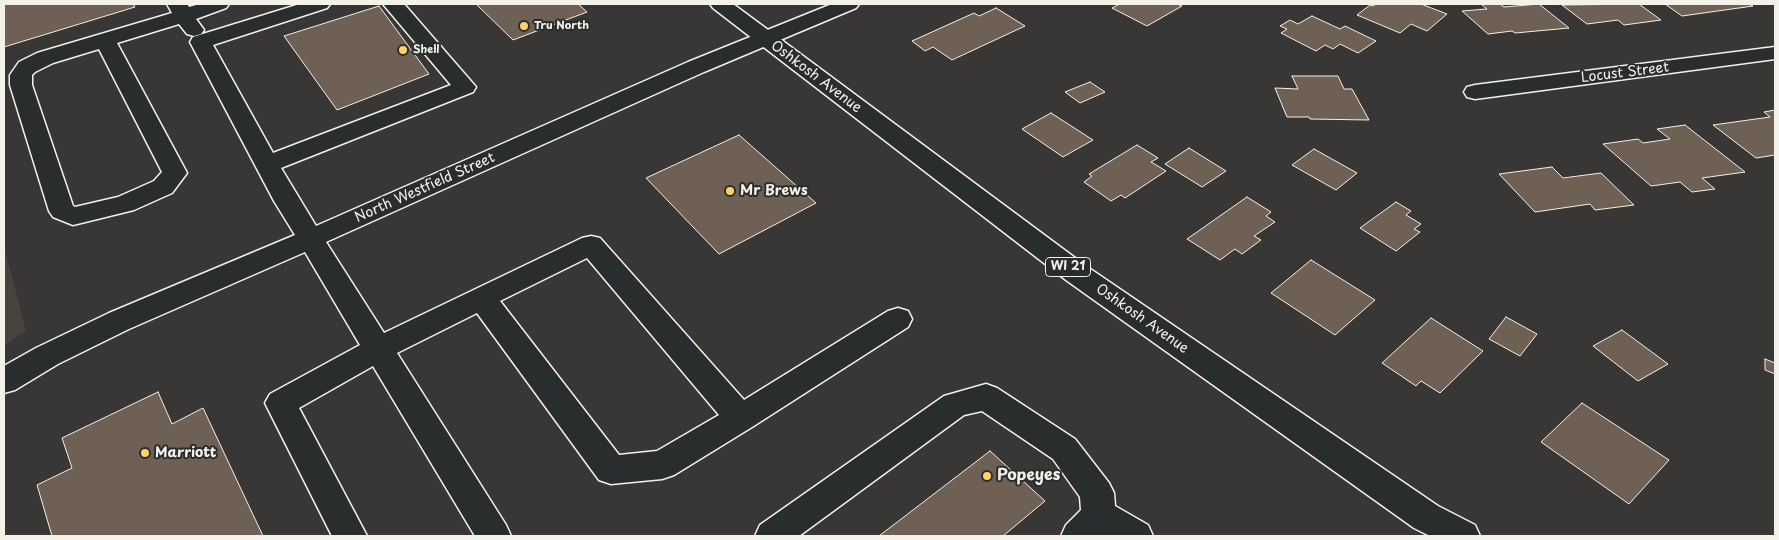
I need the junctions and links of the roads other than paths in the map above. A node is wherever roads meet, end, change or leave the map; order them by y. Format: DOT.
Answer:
graph roads {
  1 [pos="219,4"];
  2 [pos="320,4"];
  3 [pos="393,4"];
  4 [pos="720,4"];
  5 [pos="850,4"];
  6 [pos="181,10"];
  7 [pos="764,38"];
  8 [pos="105,40"];
  9 [pos="201,42"];
  10 [pos="1775,53"];
  11 [pos="1475,92"];
  12 [pos="268,164"];
  13 [pos="310,239"];
  14 [pos="482,298"];
  15 [pos="898,319"];
  16 [pos="378,349"];
  17 [pos="4,381"];
  18 [pos="741,418"];
  19 [pos="1088,525"];
  20 [pos="1436,526"];
  21 [pos="350,536"];
  22 [pos="494,536"];
  23 [pos="772,536"];
  24 [pos="1136,536"];
  25 [pos="1463,536"];
  1 -- 6 [label="street"];
  2 -- 9 [label="street"];
  3 -- 12 [label="street"];
  4 -- 7 [label="street, Oshkosh Avenue / WI 21"];
  5 -- 7 [label="street, North Westfield Street"];
  6 -- 8 [label="street"];
  6 -- 9 [label="street"];
  7 -- 13 [label="street, North Westfield Street"];
  7 -- 20 [label="street, Oshkosh Avenue / WI 21"];
  8 -- 8 [label="street"];
  9 -- 12 [label="street"];
  10 -- 11 [label="street, Locust Street"];
  12 -- 13 [label="street"];
  13 -- 16 [label="street"];
  13 -- 17 [label="street, North Westfield Street"];
  14 -- 16 [label="street"];
  14 -- 18 [label="street"];
  14 -- 18 [label="street"];
  15 -- 18 [label="street"];
  16 -- 21 [label="street"];
  16 -- 22 [label="street"];
  19 -- 23 [label="street"];
  19 -- 24 [label="street"];
  20 -- 25 [label="street, Oshkosh Avenue / WI 21"];
}
